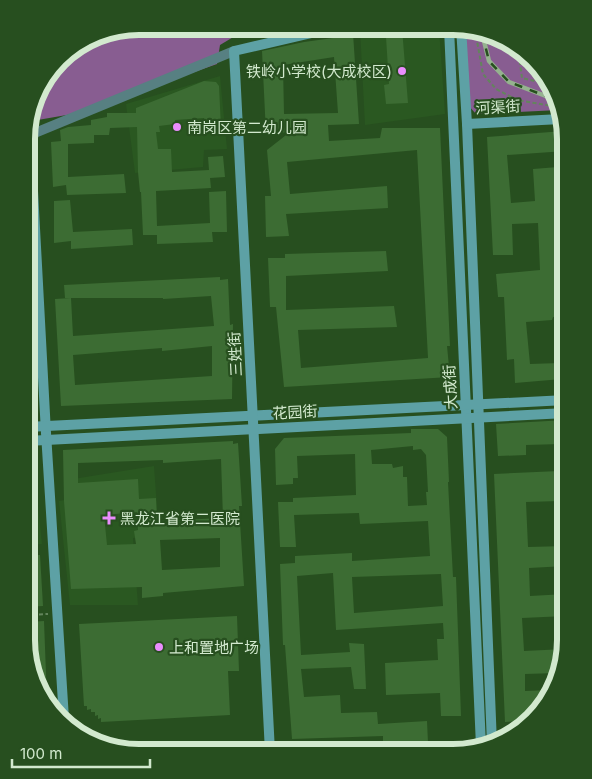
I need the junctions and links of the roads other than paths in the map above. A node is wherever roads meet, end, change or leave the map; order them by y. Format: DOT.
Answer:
graph roads {
  1 [pos="303,35"];
  2 [pos="449,35"];
  3 [pos="462,36"];
  4 [pos="234,51"];
  5 [pos="555,119"];
  6 [pos="467,124"];
  7 [pos="35,137"];
  8 [pos="35,241"];
  9 [pos="557,400"];
  10 [pos="477,404"];
  11 [pos="466,405"];
  12 [pos="557,414"];
  13 [pos="254,416"];
  14 [pos="467,418"];
  15 [pos="478,418"];
  16 [pos="46,426"];
  17 [pos="35,427"];
  18 [pos="254,429"];
  19 [pos="47,440"];
  20 [pos="35,441"];
  21 [pos="63,710"];
  22 [pos="492,736"];
  23 [pos="481,740"];
  24 [pos="270,744"];
  1 -- 4 [label="main road"];
  2 -- 11 [label="main road, 大成街"];
  3 -- 6 [label="main road, 大成街"];
  4 -- 7 [label="street"];
  4 -- 13 [label="main road, 三姓街"];
  5 -- 6 [label="main road, 河渠街"];
  6 -- 10 [label="main road, 大成街"];
  8 -- 16 [label="main road"];
  9 -- 10 [label="main road, 花园街"];
  10 -- 11 [label="main road, 花园街"];
  10 -- 15 [label="main road, 大成街"];
  11 -- 13 [label="main road, 花园街"];
  11 -- 14 [label="main road, 大成街"];
  12 -- 15 [label="main road, 花园街"];
  13 -- 16 [label="main road, 花园街"];
  13 -- 18 [label="main road, 三姓街"];
  14 -- 15 [label="main road, 花园街"];
  14 -- 18 [label="main road, 花园街"];
  14 -- 23 [label="main road, 大成街"];
  15 -- 22 [label="main road, 大成街"];
  16 -- 17 [label="main road, 花园街"];
  16 -- 19 [label="main road"];
  18 -- 19 [label="main road, 花园街"];
  18 -- 24 [label="main road, 三姓街"];
  19 -- 20 [label="main road, 花园街"];
  19 -- 21 [label="main road"];
}
